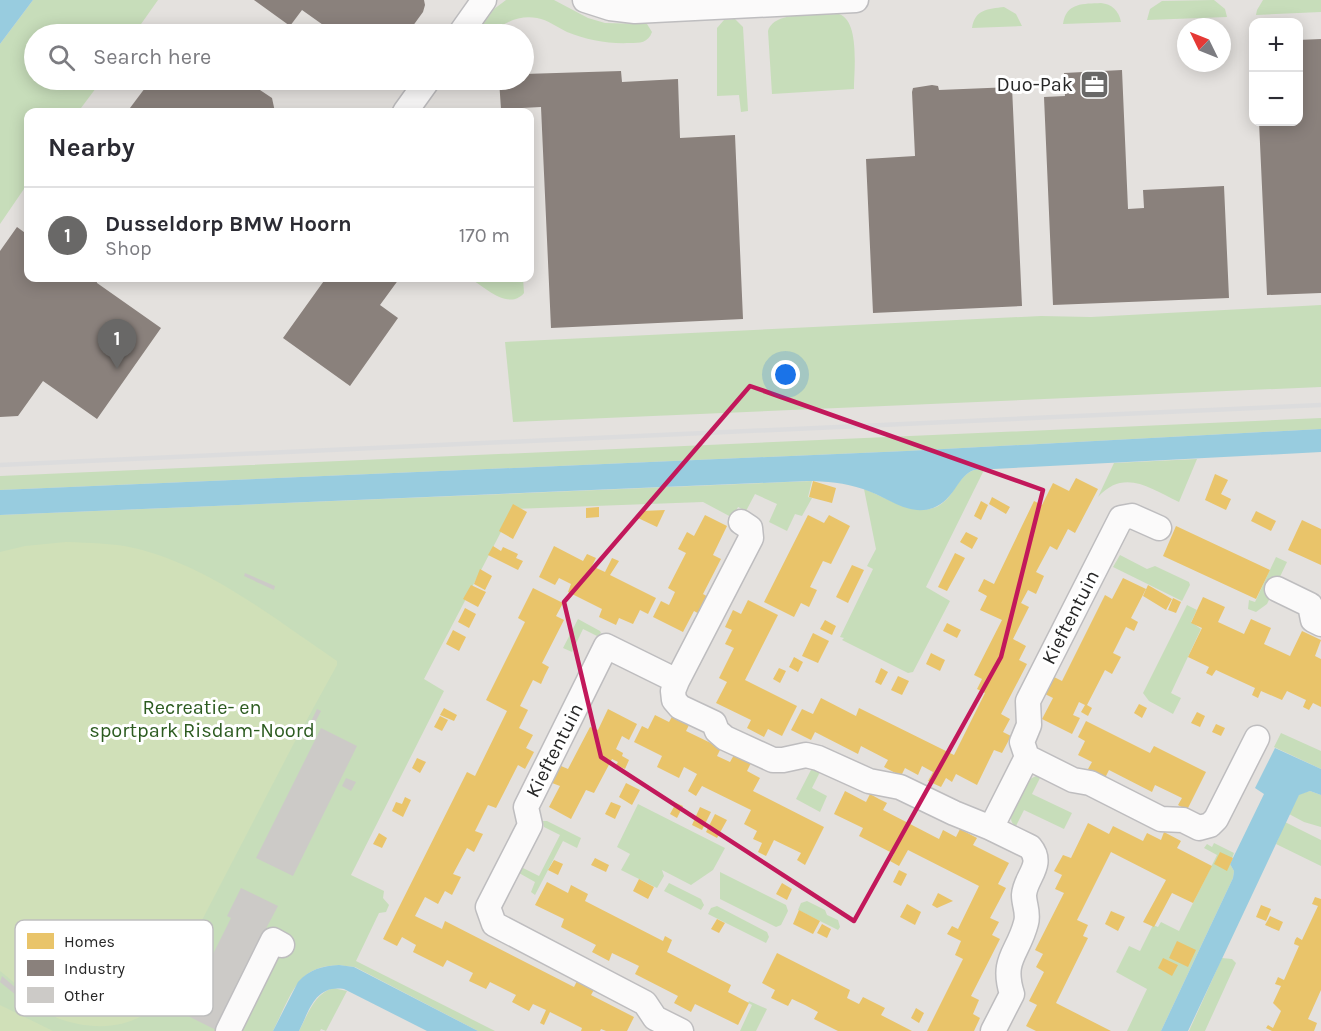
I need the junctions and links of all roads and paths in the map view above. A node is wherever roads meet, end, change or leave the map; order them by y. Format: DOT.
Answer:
graph roads {
  1 [pos="484,0"];
  2 [pos="585,0"];
  3 [pos="856,0"];
  4 [pos="467,24"];
  5 [pos="421,90"];
  6 [pos="408,108"];
  7 [pos="741,522"];
  8 [pos="1160,528"];
  9 [pos="1277,589"];
  10 [pos="1321,624"];
  11 [pos="677,681"];
  12 [pos="1257,738"];
  13 [pos="1026,757"];
  14 [pos="991,828"];
  15 [pos="282,945"];
  16 [pos="228,1031"];
  17 [pos="681,1031"];
  18 [pos="993,1031"];
  1 -- 4 [label="street"];
  2 -- 3 [label="street"];
  5 -- 6 [label="street"];
  7 -- 11 [label="street"];
  8 -- 13 [label="street, Kieftentuin"];
  9 -- 10 [label="street"];
  11 -- 14 [label="street"];
  11 -- 17 [label="street, Kieftentuin"];
  12 -- 13 [label="street"];
  13 -- 14 [label="street, Kieftentuin"];
  14 -- 18 [label="street"];
  15 -- 16 [label="street"];
}
